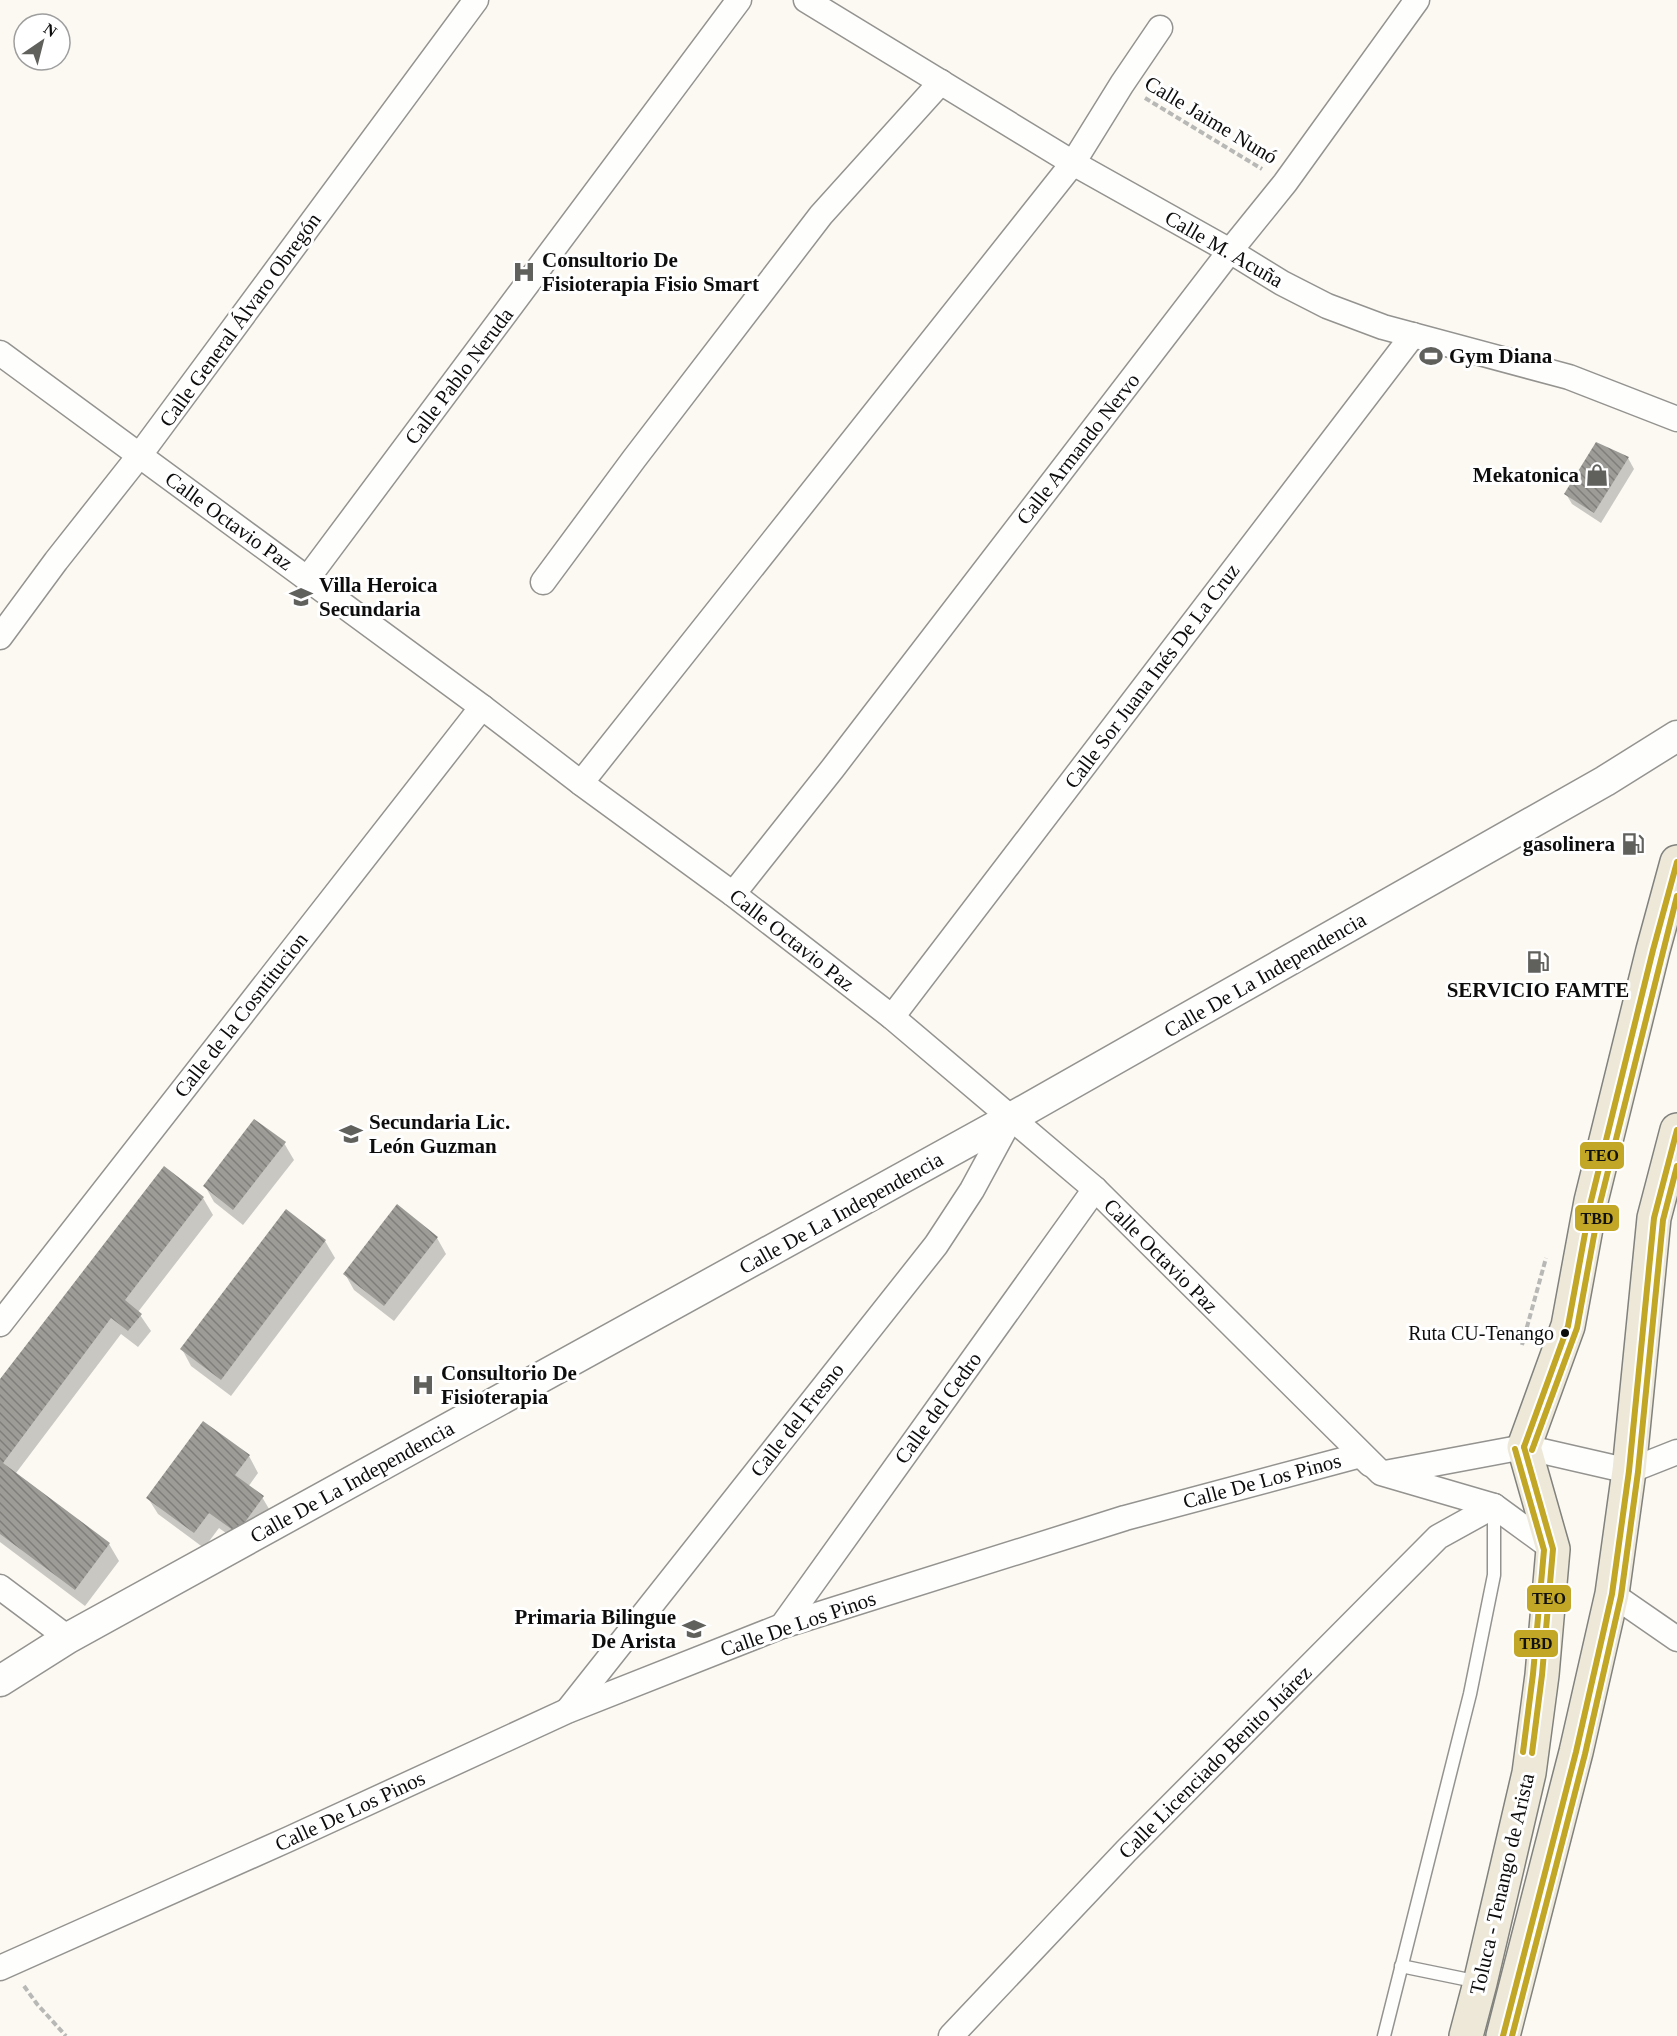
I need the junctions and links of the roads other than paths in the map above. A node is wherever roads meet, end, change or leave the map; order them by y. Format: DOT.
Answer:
graph roads {
  1 [pos="476,0"];
  2 [pos="739,0"];
  3 [pos="806,0"];
  4 [pos="1417,0"];
  5 [pos="1160,28"];
  6 [pos="941,82"];
  7 [pos="1073,163"];
  8 [pos="1230,251"];
  9 [pos="1413,335"];
  10 [pos="0,353"];
  11 [pos="1677,419"];
  12 [pos="139,456"];
  13 [pos="307,579"];
  14 [pos="543,582"];
  15 [pos="0,637"];
  16 [pos="482,707"];
  17 [pos="1677,736"];
  18 [pos="580,783"];
  19 [pos="1677,862"];
  20 [pos="733,894"];
  21 [pos="892,1017"];
  22 [pos="1011,1118"];
  23 [pos="1677,1130"];
  24 [pos="1095,1189"];
  25 [pos="0,1324"];
  26 [pos="1524,1447"];
  27 [pos="1677,1452"];
  28 [pos="1629,1471"];
  29 [pos="1381,1473"];
  30 [pos="1494,1506"];
  31 [pos="1553,1549"];
  32 [pos="0,1587"];
  33 [pos="1612,1594"];
  34 [pos="782,1626"];
  35 [pos="68,1638"];
  36 [pos="1677,1639"];
  37 [pos="0,1681"];
  38 [pos="567,1711"];
  39 [pos="4,1966"];
  40 [pos="1401,1966"];
  41 [pos="1480,1983"];
  42 [pos="951,2036"];
  43 [pos="1384,2036"];
  44 [pos="1466,2036"];
  45 [pos="1503,2036"];
  1 -- 12 [label="street, Calle General Álvaro Obregón"];
  2 -- 13 [label="street, Calle Pablo Neruda"];
  3 -- 6 [label="street, Calle M. Acuña"];
  4 -- 8 [label="street, Calle Armando Nervo"];
  5 -- 7 [label="street"];
  6 -- 7 [label="street, Calle M. Acuña"];
  6 -- 14 [label="street"];
  7 -- 8 [label="street, Calle M. Acuña"];
  7 -- 18 [label="street"];
  8 -- 9 [label="street, Calle M. Acuña"];
  8 -- 20 [label="street, Calle Armando Nervo"];
  9 -- 11 [label="street, Calle M. Acuña"];
  9 -- 21 [label="street, Calle Sor Juana Inés De La Cruz"];
  10 -- 12 [label="street, Calle Octavio Paz"];
  12 -- 13 [label="street, Calle Octavio Paz"];
  12 -- 15 [label="street, Calle General Álvaro Obregón"];
  13 -- 16 [label="street, Calle Octavio Paz"];
  16 -- 18 [label="street, Calle Octavio Paz"];
  16 -- 25 [label="street, Calle de la Cosntitucion"];
  17 -- 22 [label="street, Calle De La Independencia"];
  18 -- 20 [label="street, Calle Octavio Paz"];
  19 -- 26 [label="main road"];
  20 -- 21 [label="street, Calle Octavio Paz"];
  21 -- 22 [label="street, Calle Octavio Paz"];
  22 -- 24 [label="street, Calle Octavio Paz"];
  22 -- 35 [label="street, Calle De La Independencia"];
  22 -- 38 [label="street, Calle del Fresno"];
  23 -- 28 [label="main road"];
  24 -- 29 [label="street, Calle Octavio Paz"];
  24 -- 34 [label="street, Calle del Cedro"];
  26 -- 28 [label="street"];
  26 -- 29 [label="street"];
  26 -- 31 [label="main road, Toluca - Tenango de Arista"];
  27 -- 28 [label="street"];
  28 -- 33 [label="main road"];
  29 -- 30 [label="street, Calle Octavio Paz"];
  29 -- 34 [label="street, Calle De Los Pinos"];
  30 -- 31 [label="street, Calle Octavio Paz"];
  30 -- 40 [label="lane"];
  30 -- 42 [label="street, Calle Licenciado Benito Juárez"];
  31 -- 41 [label="main road, Toluca - Tenango de Arista"];
  32 -- 35 [label="street"];
  33 -- 36 [label="street"];
  33 -- 45 [label="main road"];
  34 -- 38 [label="street, Calle De Los Pinos"];
  35 -- 37 [label="street, Calle De La Independencia"];
  38 -- 39 [label="street, Calle De Los Pinos"];
  40 -- 41 [label="lane"];
  40 -- 43 [label="lane"];
  41 -- 44 [label="main road, Toluca - Tenango de Arista"];
}
